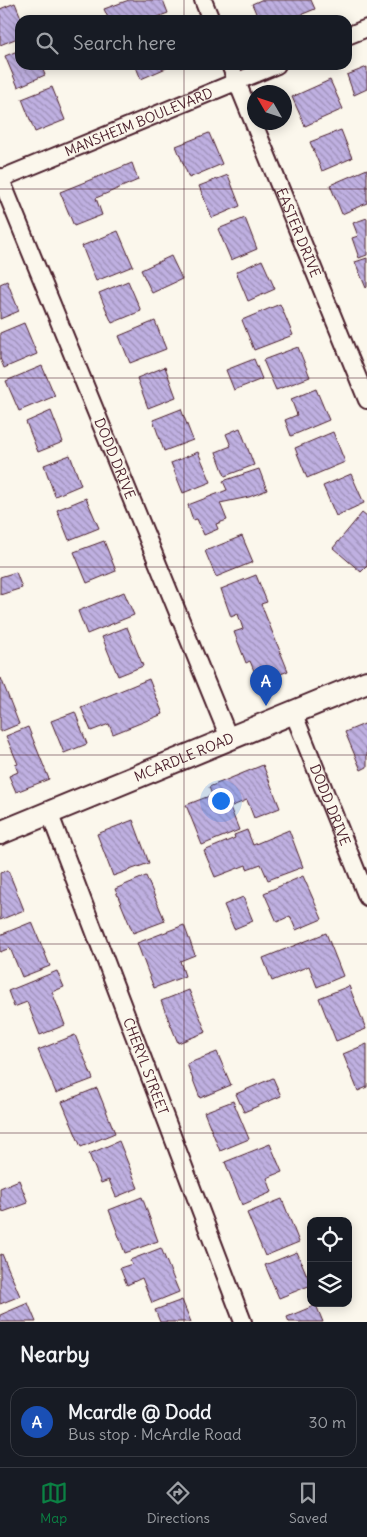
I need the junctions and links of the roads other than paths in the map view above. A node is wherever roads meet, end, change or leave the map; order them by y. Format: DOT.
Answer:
graph roads {
  1 [pos="203,0"];
  2 [pos="209,15"];
  3 [pos="367,28"];
  4 [pos="352,34"];
  5 [pos="232,70"];
  6 [pos="265,70"];
  7 [pos="236,82"];
  8 [pos="0,178"];
  9 [pos="367,400"];
  10 [pos="367,682"];
  11 [pos="293,712"];
  12 [pos="229,738"];
  13 [pos="49,812"];
  14 [pos="0,833"];
  15 [pos="367,897"];
  16 [pos="243,1322"];
  1 -- 2 [label="street"];
  3 -- 4 [label="street"];
  5 -- 7 [label="street, EASTER DRIVE"];
  6 -- 7 [label="street, MANSHEIM BOULEVARD"];
  7 -- 8 [label="street, MANSHEIM BOULEVARD"];
  7 -- 9 [label="street, EASTER DRIVE"];
  8 -- 12 [label="street, DODD DRIVE"];
  10 -- 11 [label="main road, MCARDLE ROAD"];
  11 -- 12 [label="main road, MCARDLE ROAD"];
  11 -- 15 [label="street, DODD DRIVE"];
  12 -- 13 [label="main road, MCARDLE ROAD"];
  13 -- 14 [label="main road, MCARDLE ROAD"];
  13 -- 16 [label="street, CHERYL STREET"];
}
